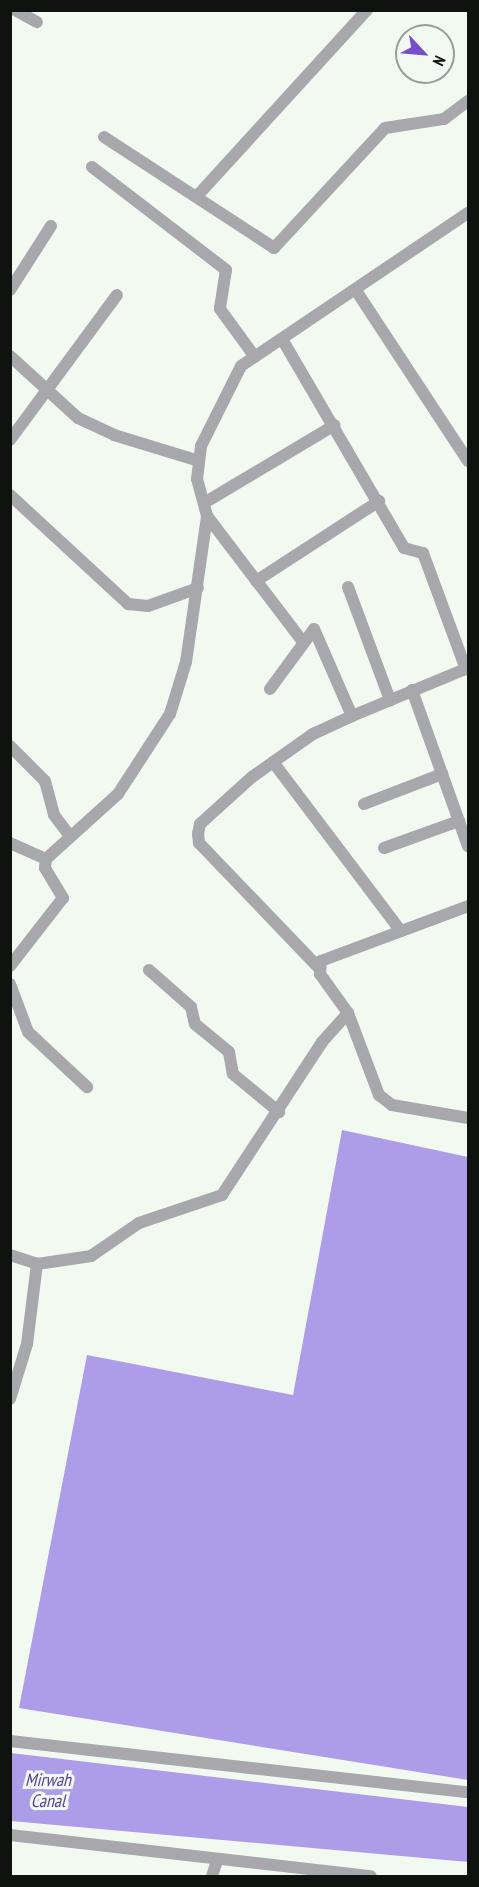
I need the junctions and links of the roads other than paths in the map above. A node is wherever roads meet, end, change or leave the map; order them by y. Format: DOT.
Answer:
graph roads {
  1 [pos="15,10"];
  2 [pos="367,10"];
  3 [pos="37,22"];
  4 [pos="468,101"];
  5 [pos="104,137"];
  6 [pos="92,167"];
  7 [pos="198,195"];
  8 [pos="468,213"];
  9 [pos="51,226"];
  10 [pos="10,290"];
  11 [pos="357,292"];
  12 [pos="117,295"];
  13 [pos="282,339"];
  14 [pos="10,356"];
  15 [pos="255,357"];
  16 [pos="51,391"];
  17 [pos="335,424"];
  18 [pos="10,440"];
  19 [pos="468,460"];
  20 [pos="199,461"];
  21 [pos="10,495"];
  22 [pos="379,501"];
  23 [pos="205,510"];
  24 [pos="256,581"];
  25 [pos="348,587"];
  26 [pos="198,588"];
  27 [pos="303,642"];
  28 [pos="467,669"];
  29 [pos="270,689"];
  30 [pos="412,690"];
  31 [pos="390,700"];
  32 [pos="352,716"];
  33 [pos="10,746"];
  34 [pos="273,762"];
  35 [pos="442,774"];
  36 [pos="364,804"];
  37 [pos="459,821"];
  38 [pos="69,835"];
  39 [pos="10,843"];
  40 [pos="468,846"];
  41 [pos="384,848"];
  42 [pos="46,859"];
  43 [pos="468,906"];
  44 [pos="401,931"];
  45 [pos="10,966"];
  46 [pos="318,967"];
  47 [pos="149,970"];
  48 [pos="10,984"];
  49 [pos="348,1013"];
  50 [pos="87,1087"];
  51 [pos="279,1112"];
  52 [pos="468,1118"];
  53 [pos="10,1256"];
  54 [pos="37,1263"];
  55 [pos="10,1399"];
  56 [pos="10,1741"];
  57 [pos="468,1792"];
  58 [pos="10,1835"];
  59 [pos="218,1861"];
  60 [pos="302,1873"];
  61 [pos="212,1876"];
  62 [pos="371,1876"];
  1 -- 3 [label="street"];
  2 -- 7 [label="street"];
  4 -- 7 [label="street"];
  5 -- 7 [label="street"];
  6 -- 15 [label="street"];
  8 -- 11 [label="street"];
  9 -- 10 [label="street"];
  11 -- 13 [label="street"];
  11 -- 19 [label="street"];
  12 -- 16 [label="street"];
  13 -- 15 [label="street"];
  13 -- 17 [label="street"];
  14 -- 16 [label="street"];
  15 -- 20 [label="street"];
  16 -- 18 [label="street"];
  16 -- 20 [label="street"];
  17 -- 22 [label="street"];
  17 -- 23 [label="street"];
  20 -- 23 [label="street"];
  21 -- 26 [label="street"];
  22 -- 24 [label="street"];
  22 -- 28 [label="street"];
  23 -- 24 [label="street"];
  23 -- 26 [label="street"];
  24 -- 27 [label="street"];
  25 -- 31 [label="street"];
  26 -- 38 [label="street"];
  27 -- 29 [label="street"];
  27 -- 32 [label="street"];
  28 -- 30 [label="street"];
  30 -- 31 [label="street"];
  30 -- 35 [label="street"];
  31 -- 32 [label="street"];
  32 -- 34 [label="street"];
  33 -- 38 [label="street"];
  34 -- 44 [label="street"];
  34 -- 46 [label="street"];
  35 -- 36 [label="street"];
  35 -- 37 [label="street"];
  37 -- 40 [label="street"];
  37 -- 41 [label="street"];
  38 -- 42 [label="street"];
  39 -- 42 [label="street"];
  42 -- 45 [label="street"];
  43 -- 44 [label="street"];
  44 -- 46 [label="street"];
  46 -- 49 [label="street"];
  47 -- 51 [label="street"];
  48 -- 50 [label="street"];
  49 -- 51 [label="street"];
  49 -- 52 [label="street"];
  51 -- 54 [label="street"];
  53 -- 54 [label="street"];
  54 -- 55 [label="street"];
  56 -- 57 [label="street"];
  58 -- 59 [label="street"];
  59 -- 60 [label="street"];
  59 -- 61 [label="street"];
  60 -- 62 [label="street"];
}
